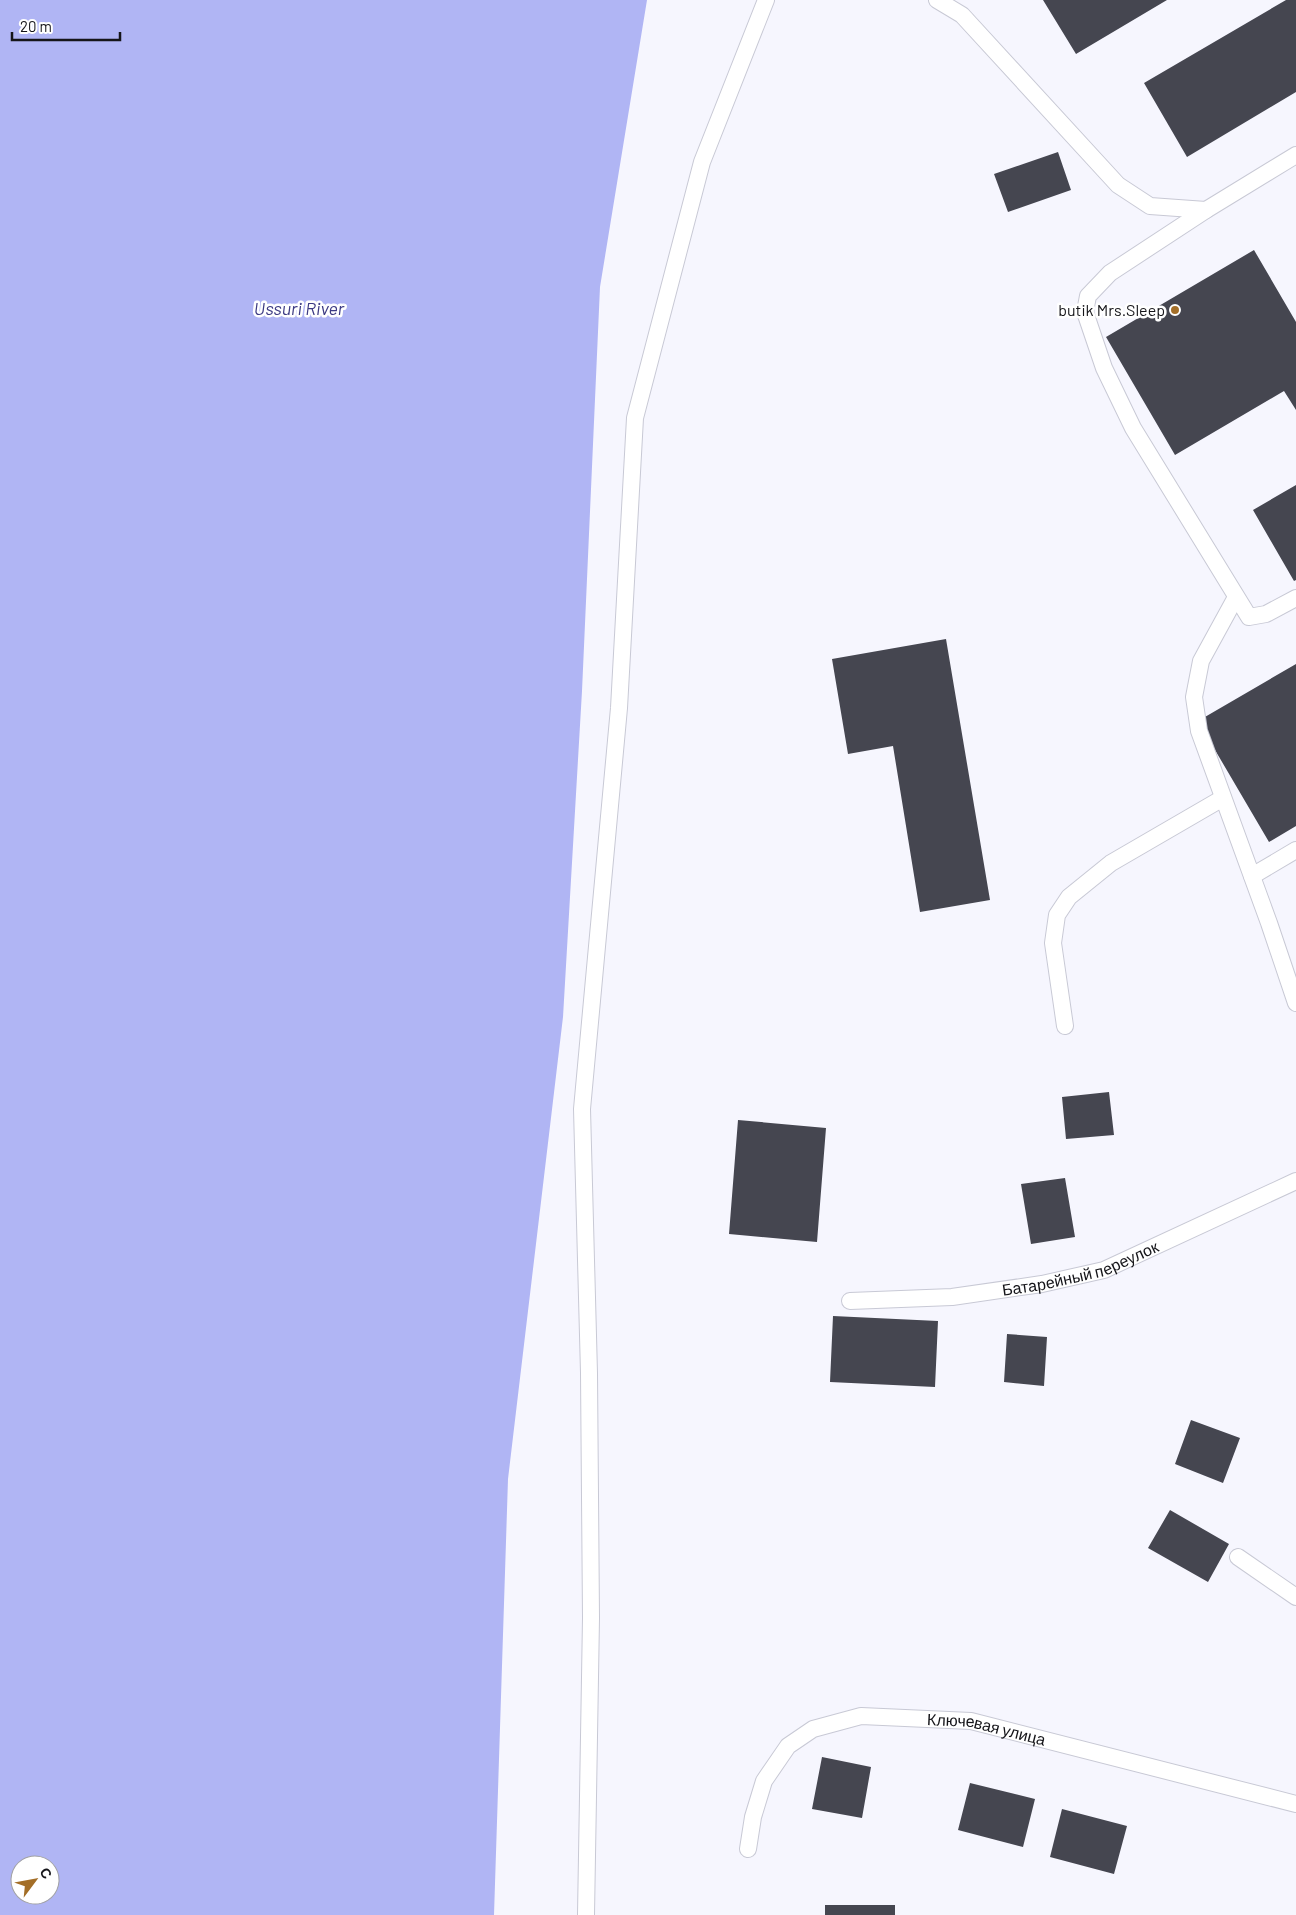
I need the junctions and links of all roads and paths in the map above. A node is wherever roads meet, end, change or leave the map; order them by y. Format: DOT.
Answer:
graph roads {
  1 [pos="766,0"];
  2 [pos="937,0"];
  3 [pos="1296,155"];
  4 [pos="1206,210"];
  5 [pos="1236,597"];
  6 [pos="1296,598"];
  7 [pos="1223,798"];
  8 [pos="1296,850"];
  9 [pos="1252,876"];
  10 [pos="1296,1003"];
  11 [pos="1065,1026"];
  12 [pos="1296,1181"];
  13 [pos="850,1301"];
  14 [pos="1238,1557"];
  15 [pos="1296,1597"];
  16 [pos="1296,1804"];
  17 [pos="748,1849"];
  18 [pos="586,1915"];
  1 -- 18 [label="lane"];
  2 -- 4 [label="lane"];
  3 -- 4 [label="lane"];
  4 -- 5 [label="lane"];
  5 -- 6 [label="lane"];
  5 -- 7 [label="lane"];
  7 -- 9 [label="lane"];
  7 -- 11 [label="lane"];
  8 -- 9 [label="lane"];
  9 -- 10 [label="lane"];
  12 -- 13 [label="lane, Батарейный переулок"];
  14 -- 15 [label="lane"];
  16 -- 17 [label="lane, Ключевая улица"];
}
